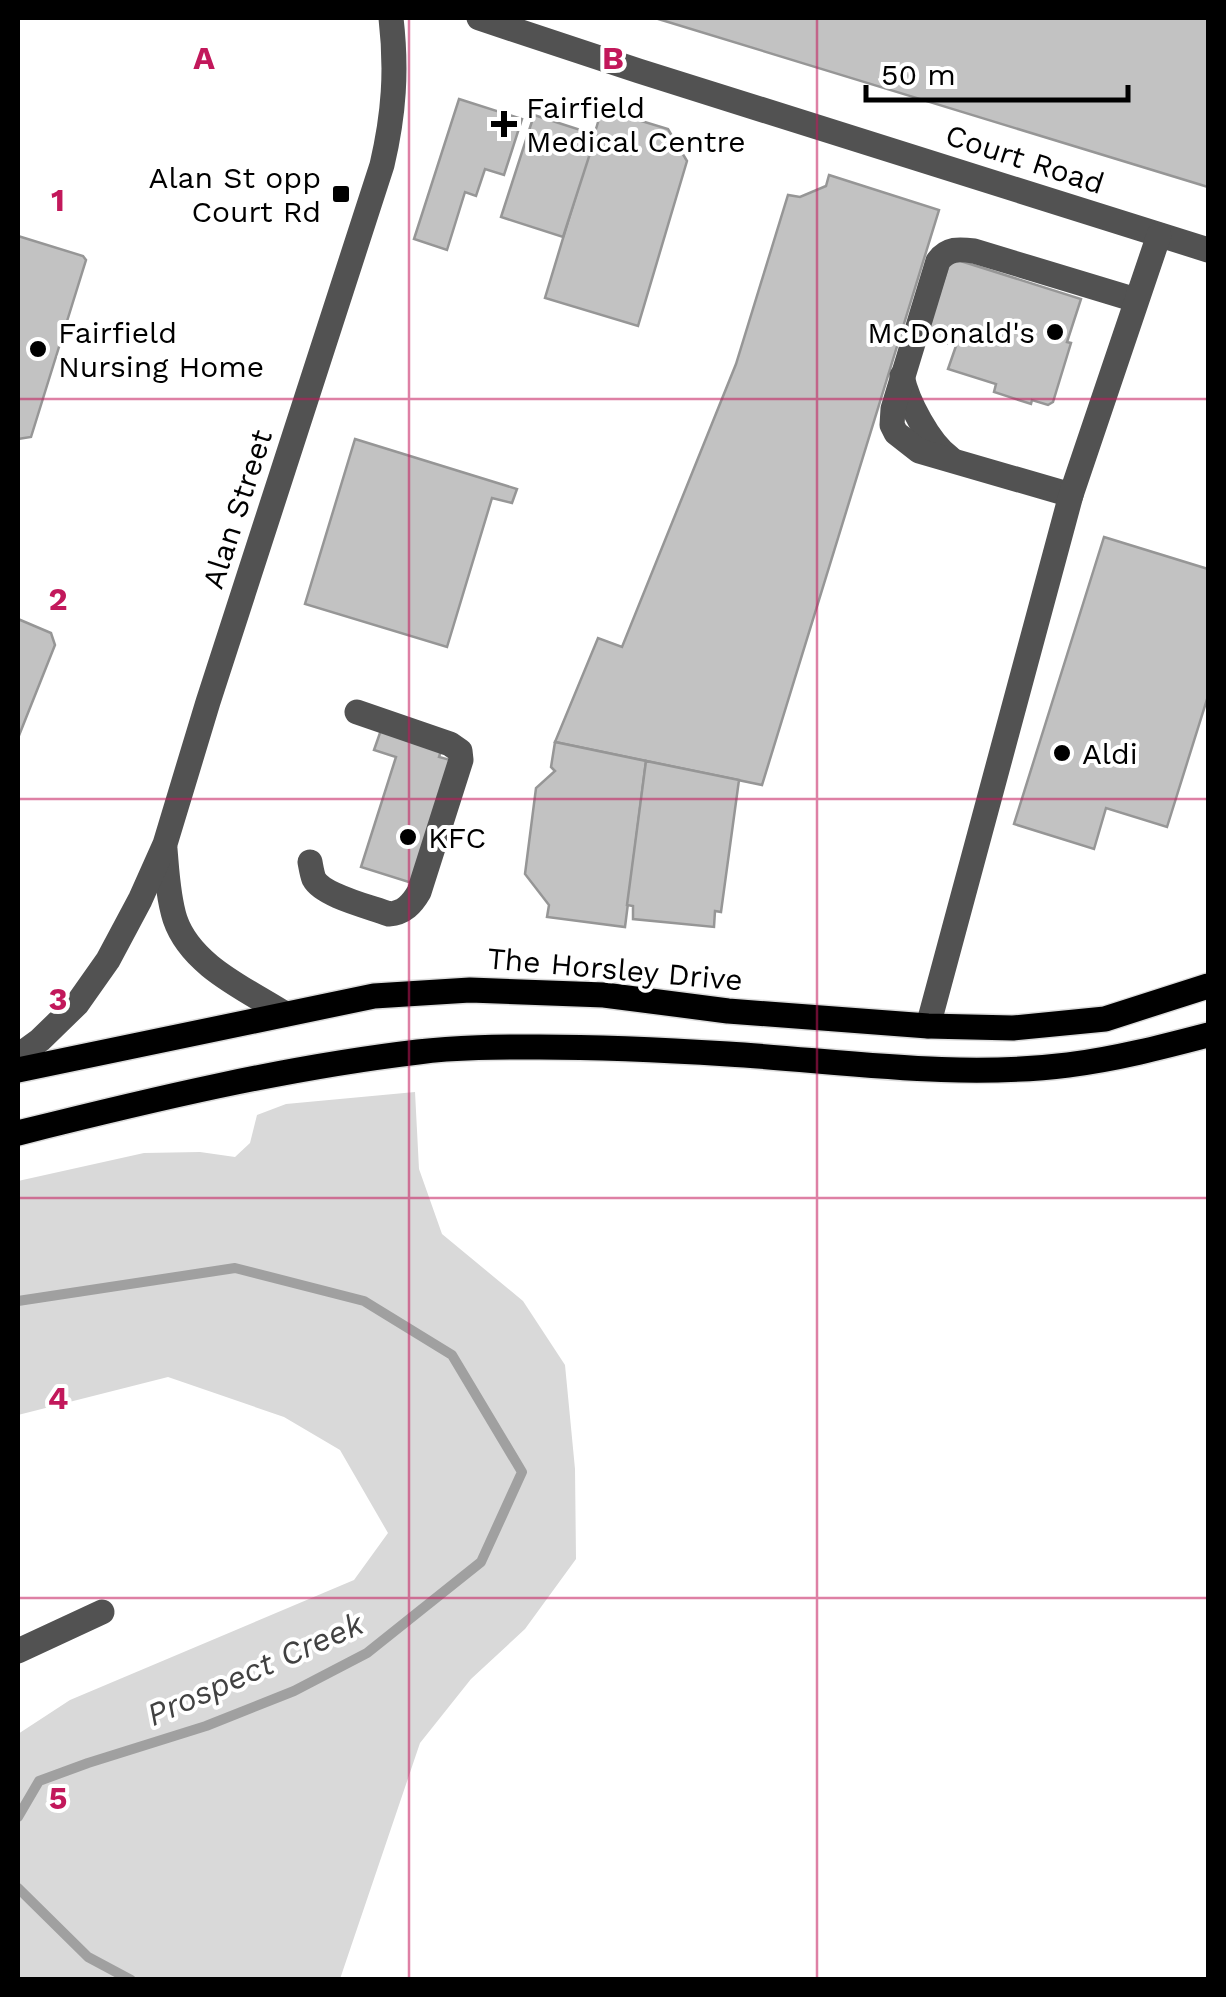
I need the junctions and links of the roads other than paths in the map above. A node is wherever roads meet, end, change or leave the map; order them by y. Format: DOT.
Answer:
graph roads {
  1 [pos="391,18"];
  2 [pos="479,18"];
  3 [pos="1159,235"];
  4 [pos="1208,250"];
  5 [pos="1136,300"];
  6 [pos="1071,495"];
  7 [pos="357,712"];
  8 [pos="165,844"];
  9 [pos="310,862"];
  10 [pos="1208,986"];
  11 [pos="285,1014"];
  12 [pos="928,1026"];
  13 [pos="1208,1034"];
  14 [pos="18,1056"];
  15 [pos="18,1070"];
  16 [pos="18,1133"];
  17 [pos="102,1612"];
  18 [pos="18,1652"];
  1 -- 8 [label="street, Alan Street"];
  2 -- 3 [label="street, Court Road"];
  3 -- 4 [label="street, Court Road"];
  3 -- 5 [label="street"];
  5 -- 6 [label="street"];
  5 -- 6 [label="street"];
  6 -- 12 [label="street"];
  7 -- 9 [label="street"];
  8 -- 11 [label="street, Alan Street"];
  8 -- 14 [label="street, Alan Street"];
  10 -- 12 [label="main road, The Horsley Drive"];
  11 -- 12 [label="main road, The Horsley Drive"];
  11 -- 15 [label="main road, The Horsley Drive"];
  13 -- 16 [label="main road"];
  17 -- 18 [label="street"];
}
